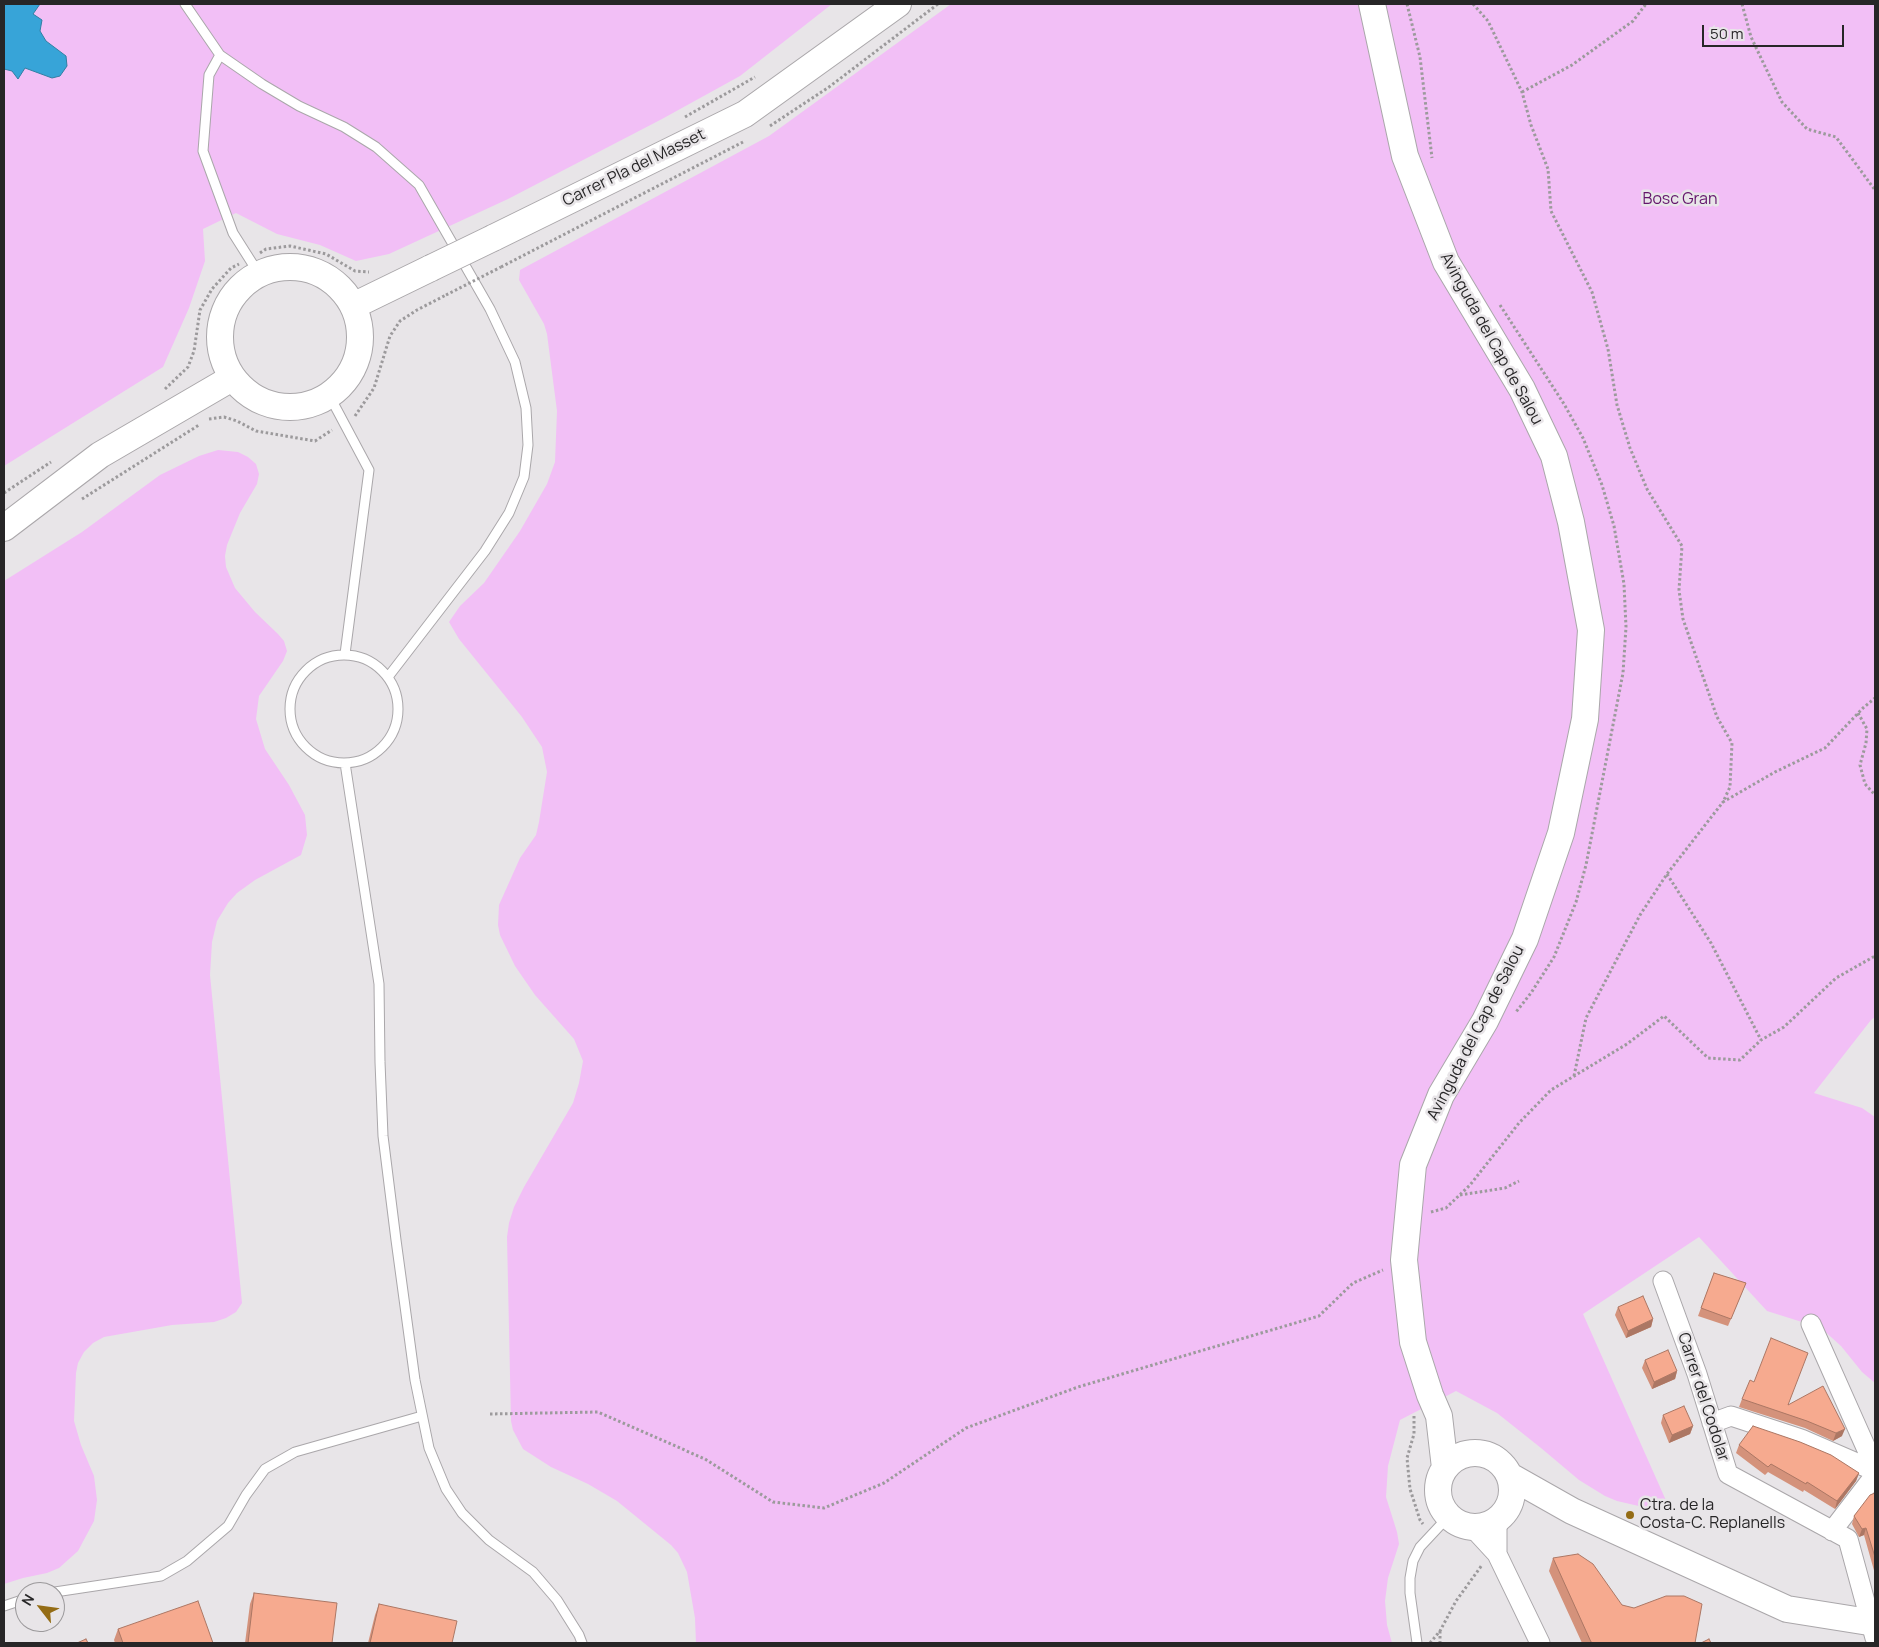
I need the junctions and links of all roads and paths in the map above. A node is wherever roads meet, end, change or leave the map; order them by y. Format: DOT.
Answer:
graph roads {
  1 [pos="185,4"];
  2 [pos="898,4"];
  3 [pos="1372,4"];
  4 [pos="1407,4"];
  5 [pos="1472,4"];
  6 [pos="1646,4"];
  7 [pos="1742,4"];
  8 [pos="220,55"];
  9 [pos="763,72"];
  10 [pos="1522,92"];
  11 [pos="678,120"];
  12 [pos="1433,164"];
  13 [pos="1875,190"];
  14 [pos="252,264"];
  15 [pos="501,267"];
  16 [pos="373,272"];
  17 [pos="1500,304"];
  18 [pos="353,306"];
  19 [pos="232,378"];
  20 [pos="160,392"];
  21 [pos="329,396"];
  22 [pos="348,421"];
  23 [pos="340,426"];
  24 [pos="53,461"];
  25 [pos="4,493"];
  26 [pos="81,500"];
  27 [pos="4,528"];
  28 [pos="345,654"];
  29 [pos="388,677"];
  30 [pos="1875,698"];
  31 [pos="1858,713"];
  32 [pos="345,763"];
  33 [pos="1875,795"];
  34 [pos="1723,802"];
  35 [pos="1668,874"];
  36 [pos="1875,956"];
  37 [pos="1511,1019"];
  38 [pos="1761,1040"];
  39 [pos="1573,1076"];
  40 [pos="1519,1181"];
  41 [pos="1459,1196"];
  42 [pos="1425,1213"];
  43 [pos="1404,1260"];
  44 [pos="1663,1281"];
  45 [pos="1811,1324"];
  46 [pos="1435,1406"];
  47 [pos="490,1414"];
  48 [pos="422,1416"];
  49 [pos="1712,1423"];
  50 [pos="1478,1453"];
  51 [pos="1445,1468"];
  52 [pos="1875,1471"];
  53 [pos="1510,1476"];
  54 [pos="1572,1511"];
  55 [pos="1492,1520"];
  56 [pos="1440,1525"];
  57 [pos="1832,1531"];
  58 [pos="1497,1554"];
  59 [pos="65,1590"];
  60 [pos="1873,1628"];
  61 [pos="1440,1631"];
  62 [pos="582,1643"];
  63 [pos="1416,1643"];
  64 [pos="1430,1643"];
  65 [pos="1440,1643"];
  66 [pos="1540,1643"];
  1 -- 8 [label="lane"];
  2 -- 18 [label="street, Carrer Pla del Masset, bridge"];
  3 -- 42 [label="street, Avinguda del Cap de Salou"];
  4 -- 12 [label="path"];
  5 -- 10 [label="path"];
  6 -- 10 [label="path"];
  7 -- 13 [label="path"];
  8 -- 14 [label="lane"];
  8 -- 29 [label="lane"];
  9 -- 11 [label="path"];
  10 -- 34 [label="path"];
  14 -- 16 [label="path"];
  14 -- 18 [label="street"];
  14 -- 19 [label="street"];
  14 -- 20 [label="path"];
  15 -- 22 [label="path, bridge"];
  17 -- 37 [label="path"];
  18 -- 21 [label="street"];
  19 -- 21 [label="street"];
  19 -- 27 [label="street"];
  21 -- 28 [label="lane"];
  23 -- 26 [label="path"];
  24 -- 25 [label="path"];
  28 -- 29 [label="lane"];
  28 -- 32 [label="lane"];
  29 -- 32 [label="lane"];
  30 -- 31 [label="path"];
  31 -- 33 [label="path"];
  31 -- 34 [label="path"];
  32 -- 48 [label="lane"];
  34 -- 35 [label="path"];
  35 -- 38 [label="path"];
  35 -- 39 [label="path"];
  36 -- 38 [label="path"];
  38 -- 39 [label="path"];
  39 -- 41 [label="path"];
  40 -- 41 [label="path"];
  41 -- 42 [label="path"];
  42 -- 43 [label="street, Avinguda del Cap de Salou"];
  43 -- 46 [label="street, Avinguda del Cap de Salou"];
  43 -- 47 [label="path"];
  44 -- 49 [label="street, Carrer del Codolar"];
  45 -- 52 [label="street"];
  46 -- 50 [label="street, Avinguda del Cap de Salou"];
  46 -- 51 [label="street, Avinguda del Cap de Salou"];
  46 -- 56 [label="path"];
  48 -- 59 [label="lane"];
  48 -- 62 [label="lane"];
  49 -- 52 [label="street"];
  49 -- 57 [label="street, Carrer del Codolar"];
  50 -- 51 [label="street"];
  50 -- 53 [label="street"];
  51 -- 56 [label="street"];
  52 -- 57 [label="street"];
  53 -- 54 [label="street"];
  53 -- 55 [label="street"];
  54 -- 55 [label="street"];
  54 -- 60 [label="street"];
  55 -- 56 [label="street"];
  55 -- 58 [label="street"];
  56 -- 63 [label="lane"];
  57 -- 60 [label="street, Carrer del Codolar"];
  58 -- 61 [label="path"];
  58 -- 66 [label="street"];
  61 -- 64 [label="path"];
  61 -- 65 [label="path"];
}
